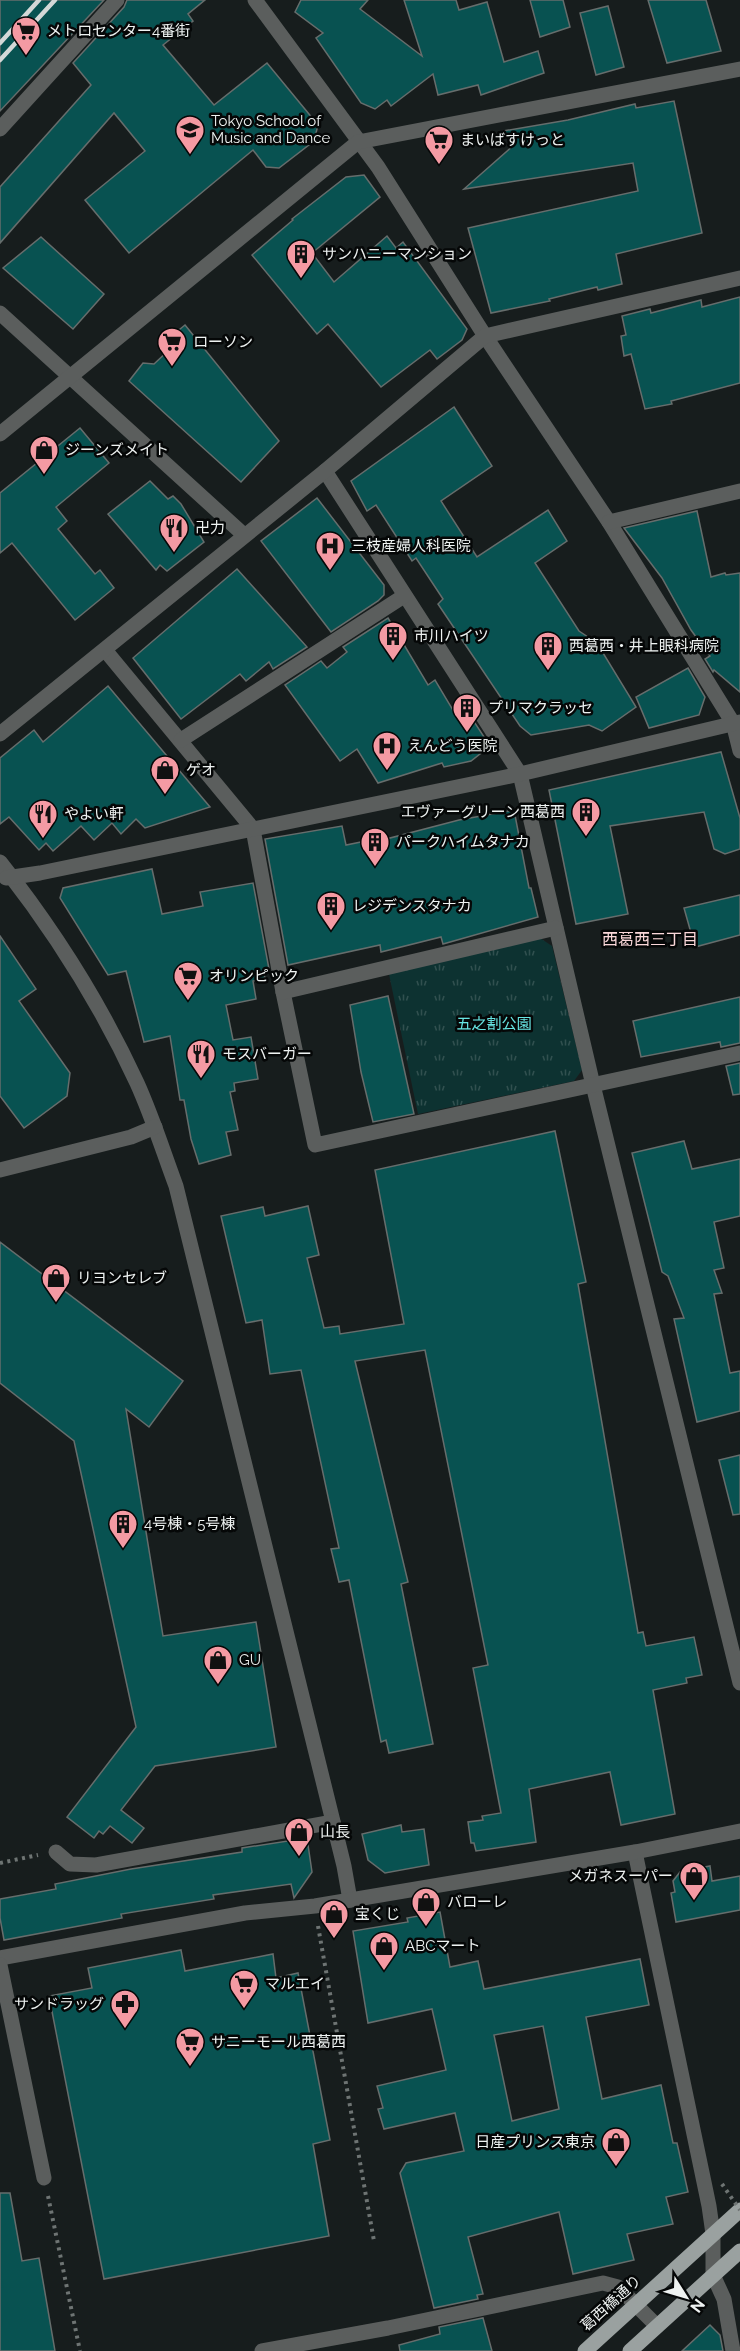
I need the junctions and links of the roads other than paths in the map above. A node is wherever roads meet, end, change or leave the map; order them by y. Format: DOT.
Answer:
graph roads {
  1 [pos="117,0"];
  2 [pos="255,0"];
  3 [pos="740,69"];
  4 [pos="0,129"];
  5 [pos="358,142"];
  6 [pos="740,278"];
  7 [pos="0,313"];
  8 [pos="485,336"];
  9 [pos="70,376"];
  10 [pos="0,434"];
  11 [pos="325,471"];
  12 [pos="740,491"];
  13 [pos="609,522"];
  14 [pos="244,535"];
  15 [pos="404,596"];
  16 [pos="105,650"];
  17 [pos="737,722"];
  18 [pos="0,734"];
  19 [pos="181,740"];
  20 [pos="740,750"];
  21 [pos="520,774"];
  22 [pos="253,829"];
  23 [pos="0,861"];
  24 [pos="6,878"];
  25 [pos="556,928"];
  26 [pos="283,992"];
  27 [pos="740,1053"];
  28 [pos="593,1085"];
  29 [pos="155,1127"];
  30 [pos="0,1170"];
  31 [pos="740,1683"];
  32 [pos="333,1822"];
  33 [pos="740,1831"];
  34 [pos="56,1852"];
  35 [pos="635,1852"];
  36 [pos="350,1900"];
  37 [pos="0,1958"];
  38 [pos="0,1965"];
  39 [pos="44,2178"];
  40 [pos="740,2210"];
  41 [pos="713,2234"];
  42 [pos="740,2251"];
  43 [pos="713,2275"];
  44 [pos="636,2304"];
  45 [pos="657,2326"];
  46 [pos="262,2351"];
  47 [pos="585,2351"];
  48 [pos="630,2351"];
  49 [pos="733,2351"];
  1 -- 4 [label="street"];
  2 -- 5 [label="street"];
  3 -- 5 [label="street"];
  5 -- 8 [label="street"];
  5 -- 9 [label="street"];
  6 -- 8 [label="street"];
  7 -- 9 [label="street"];
  8 -- 11 [label="street"];
  8 -- 13 [label="street"];
  9 -- 10 [label="street"];
  9 -- 14 [label="street"];
  11 -- 14 [label="street"];
  11 -- 15 [label="street"];
  12 -- 13 [label="street"];
  13 -- 17 [label="street"];
  14 -- 16 [label="street"];
  15 -- 19 [label="street"];
  15 -- 21 [label="street"];
  16 -- 18 [label="street"];
  16 -- 19 [label="street"];
  17 -- 20 [label="street"];
  17 -- 21 [label="street"];
  19 -- 22 [label="street"];
  21 -- 22 [label="street"];
  21 -- 25 [label="street"];
  22 -- 24 [label="street"];
  22 -- 26 [label="street"];
  23 -- 24 [label="street"];
  24 -- 29 [label="street"];
  25 -- 26 [label="street"];
  25 -- 28 [label="street"];
  26 -- 28 [label="street"];
  27 -- 28 [label="street"];
  28 -- 31 [label="street"];
  29 -- 30 [label="street"];
  29 -- 32 [label="street"];
  32 -- 34 [label="street"];
  32 -- 36 [label="street"];
  33 -- 35 [label="street"];
  35 -- 36 [label="street"];
  35 -- 41 [label="street"];
  36 -- 37 [label="street"];
  38 -- 39 [label="street"];
  40 -- 41 [label="main road, 葛西橋通り"];
  41 -- 43 [label="street"];
  41 -- 44 [label="main road, 葛西橋通り"];
  42 -- 43 [label="main road"];
  43 -- 45 [label="main road"];
  43 -- 49 [label="street"];
  44 -- 45 [label="street"];
  44 -- 46 [label="street"];
  44 -- 47 [label="main road, 葛西橋通り"];
  45 -- 48 [label="main road"];
}
